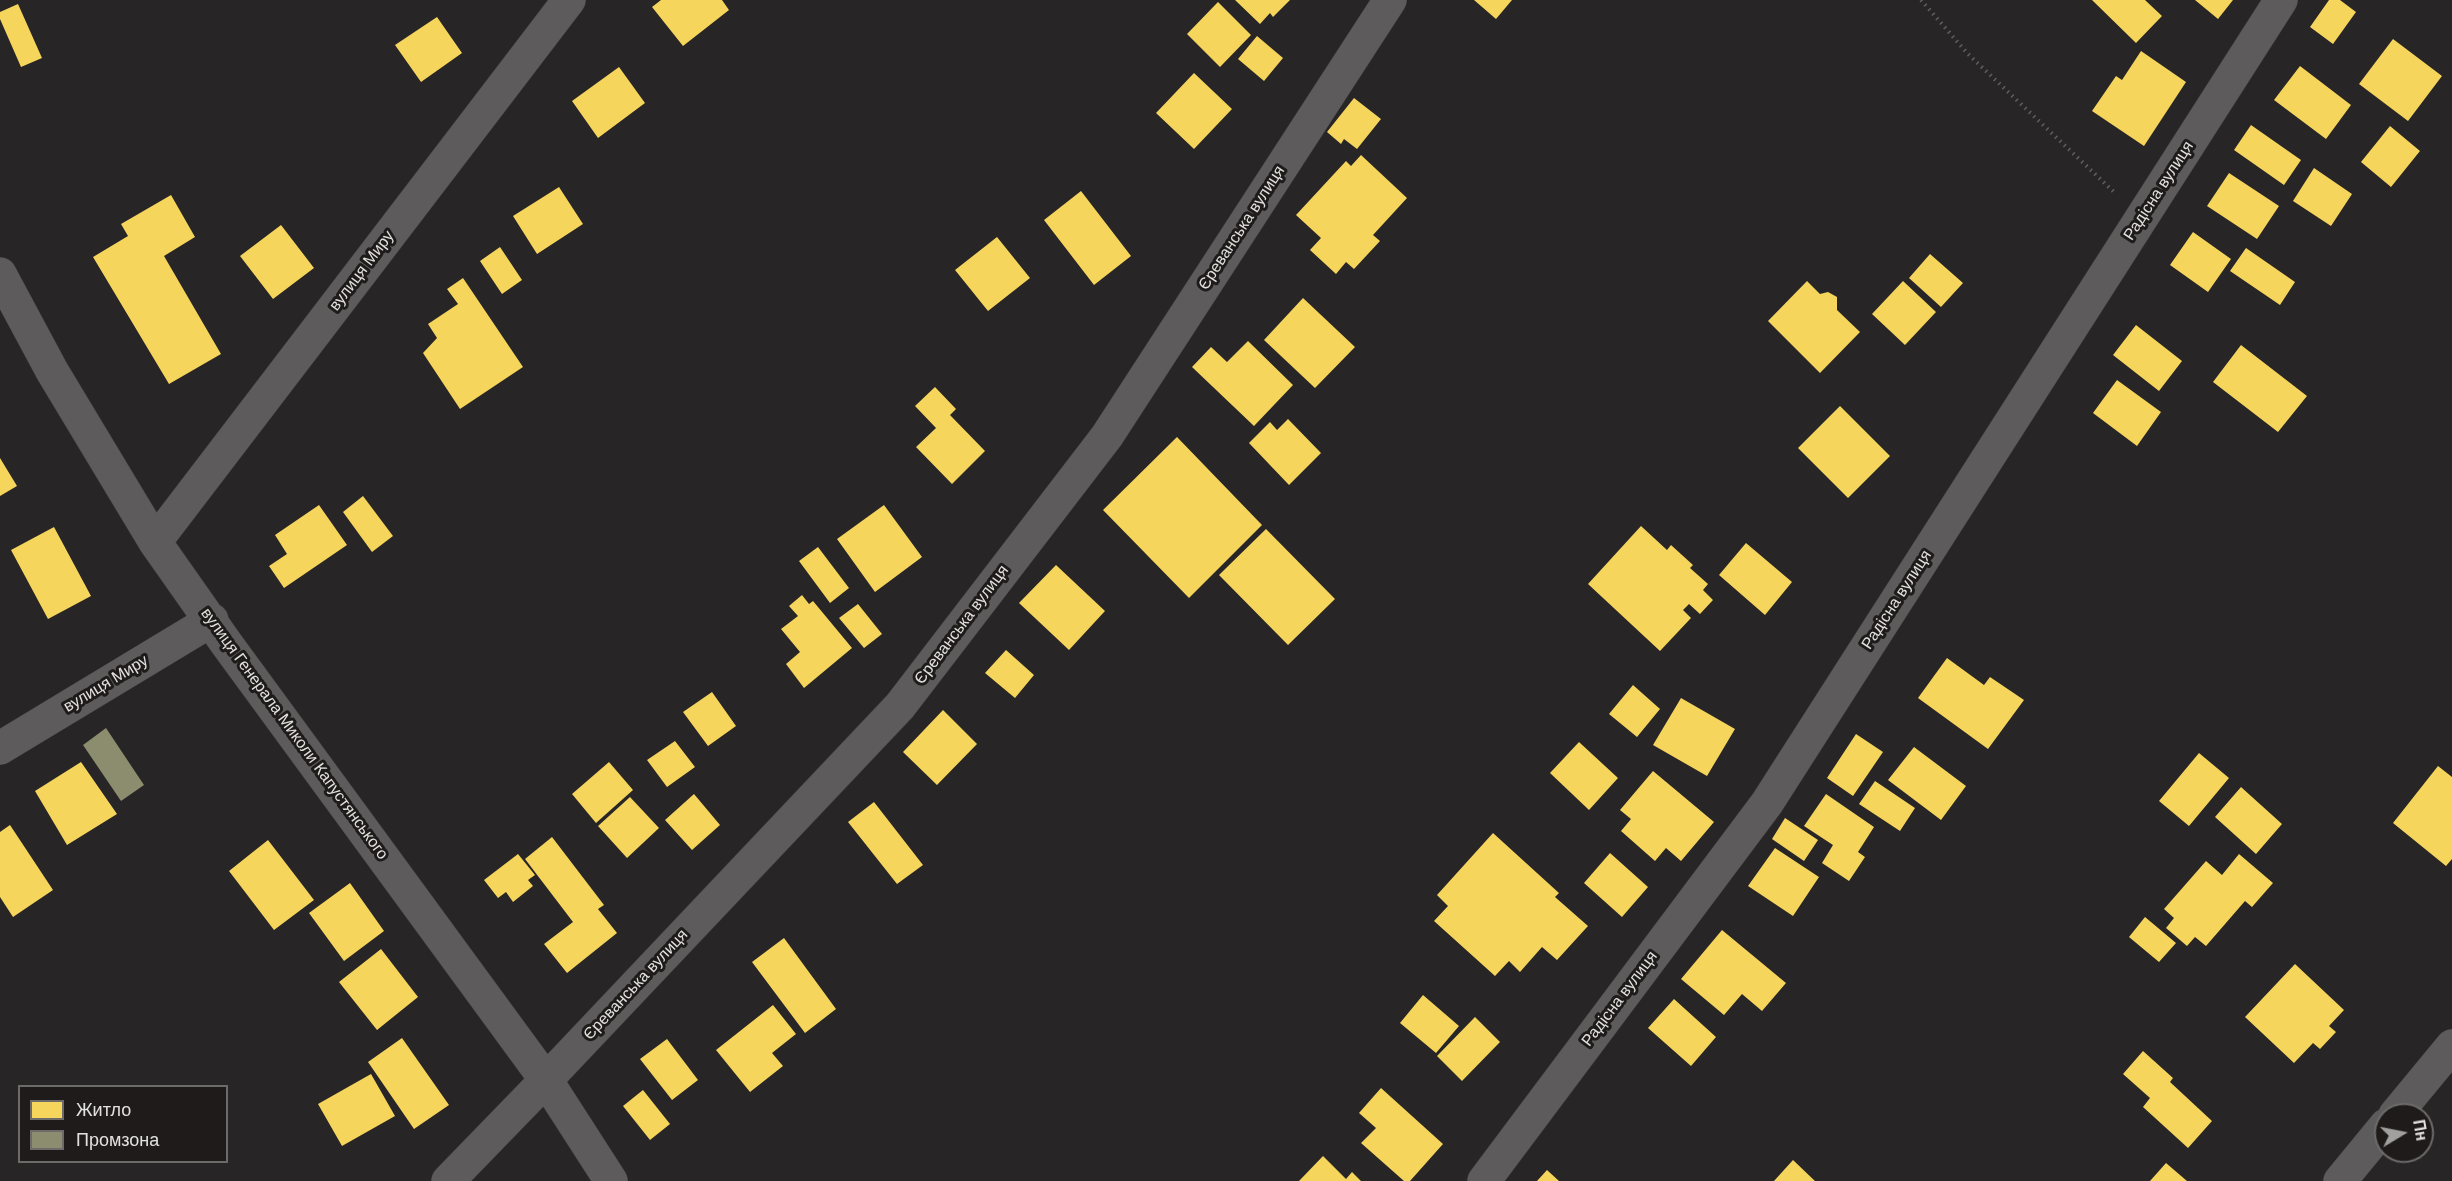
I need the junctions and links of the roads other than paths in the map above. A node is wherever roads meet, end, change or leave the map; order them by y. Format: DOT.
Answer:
graph roads {
  1 [pos="569,0"];
  2 [pos="1390,0"];
  3 [pos="2281,0"];
  4 [pos="0,274"];
  5 [pos="155,542"];
  6 [pos="212,621"];
  7 [pos="0,748"];
  8 [pos="2452,1046"];
  9 [pos="546,1080"];
  10 [pos="2405,1103"];
  11 [pos="2374,1140"];
  12 [pos="448,1181"];
  13 [pos="610,1181"];
  14 [pos="1484,1181"];
  15 [pos="2340,1181"];
  1 -- 5 [label="street, вулиця Миру"];
  2 -- 9 [label="street, Єреванська вулиця"];
  3 -- 14 [label="street, Радісна вулиця"];
  4 -- 5 [label="street, вулиця Генерала Миколи Капустянського"];
  5 -- 6 [label="street, вулиця Генерала Миколи Капустянського"];
  6 -- 7 [label="street, вулиця Миру"];
  6 -- 9 [label="street, вулиця Генерала Миколи Капустянського"];
  8 -- 10 [label="street"];
  9 -- 12 [label="street, Єреванська вулиця"];
  9 -- 13 [label="street, вулиця Генерала Миколи Капустянського"];
  11 -- 15 [label="street"];
}
